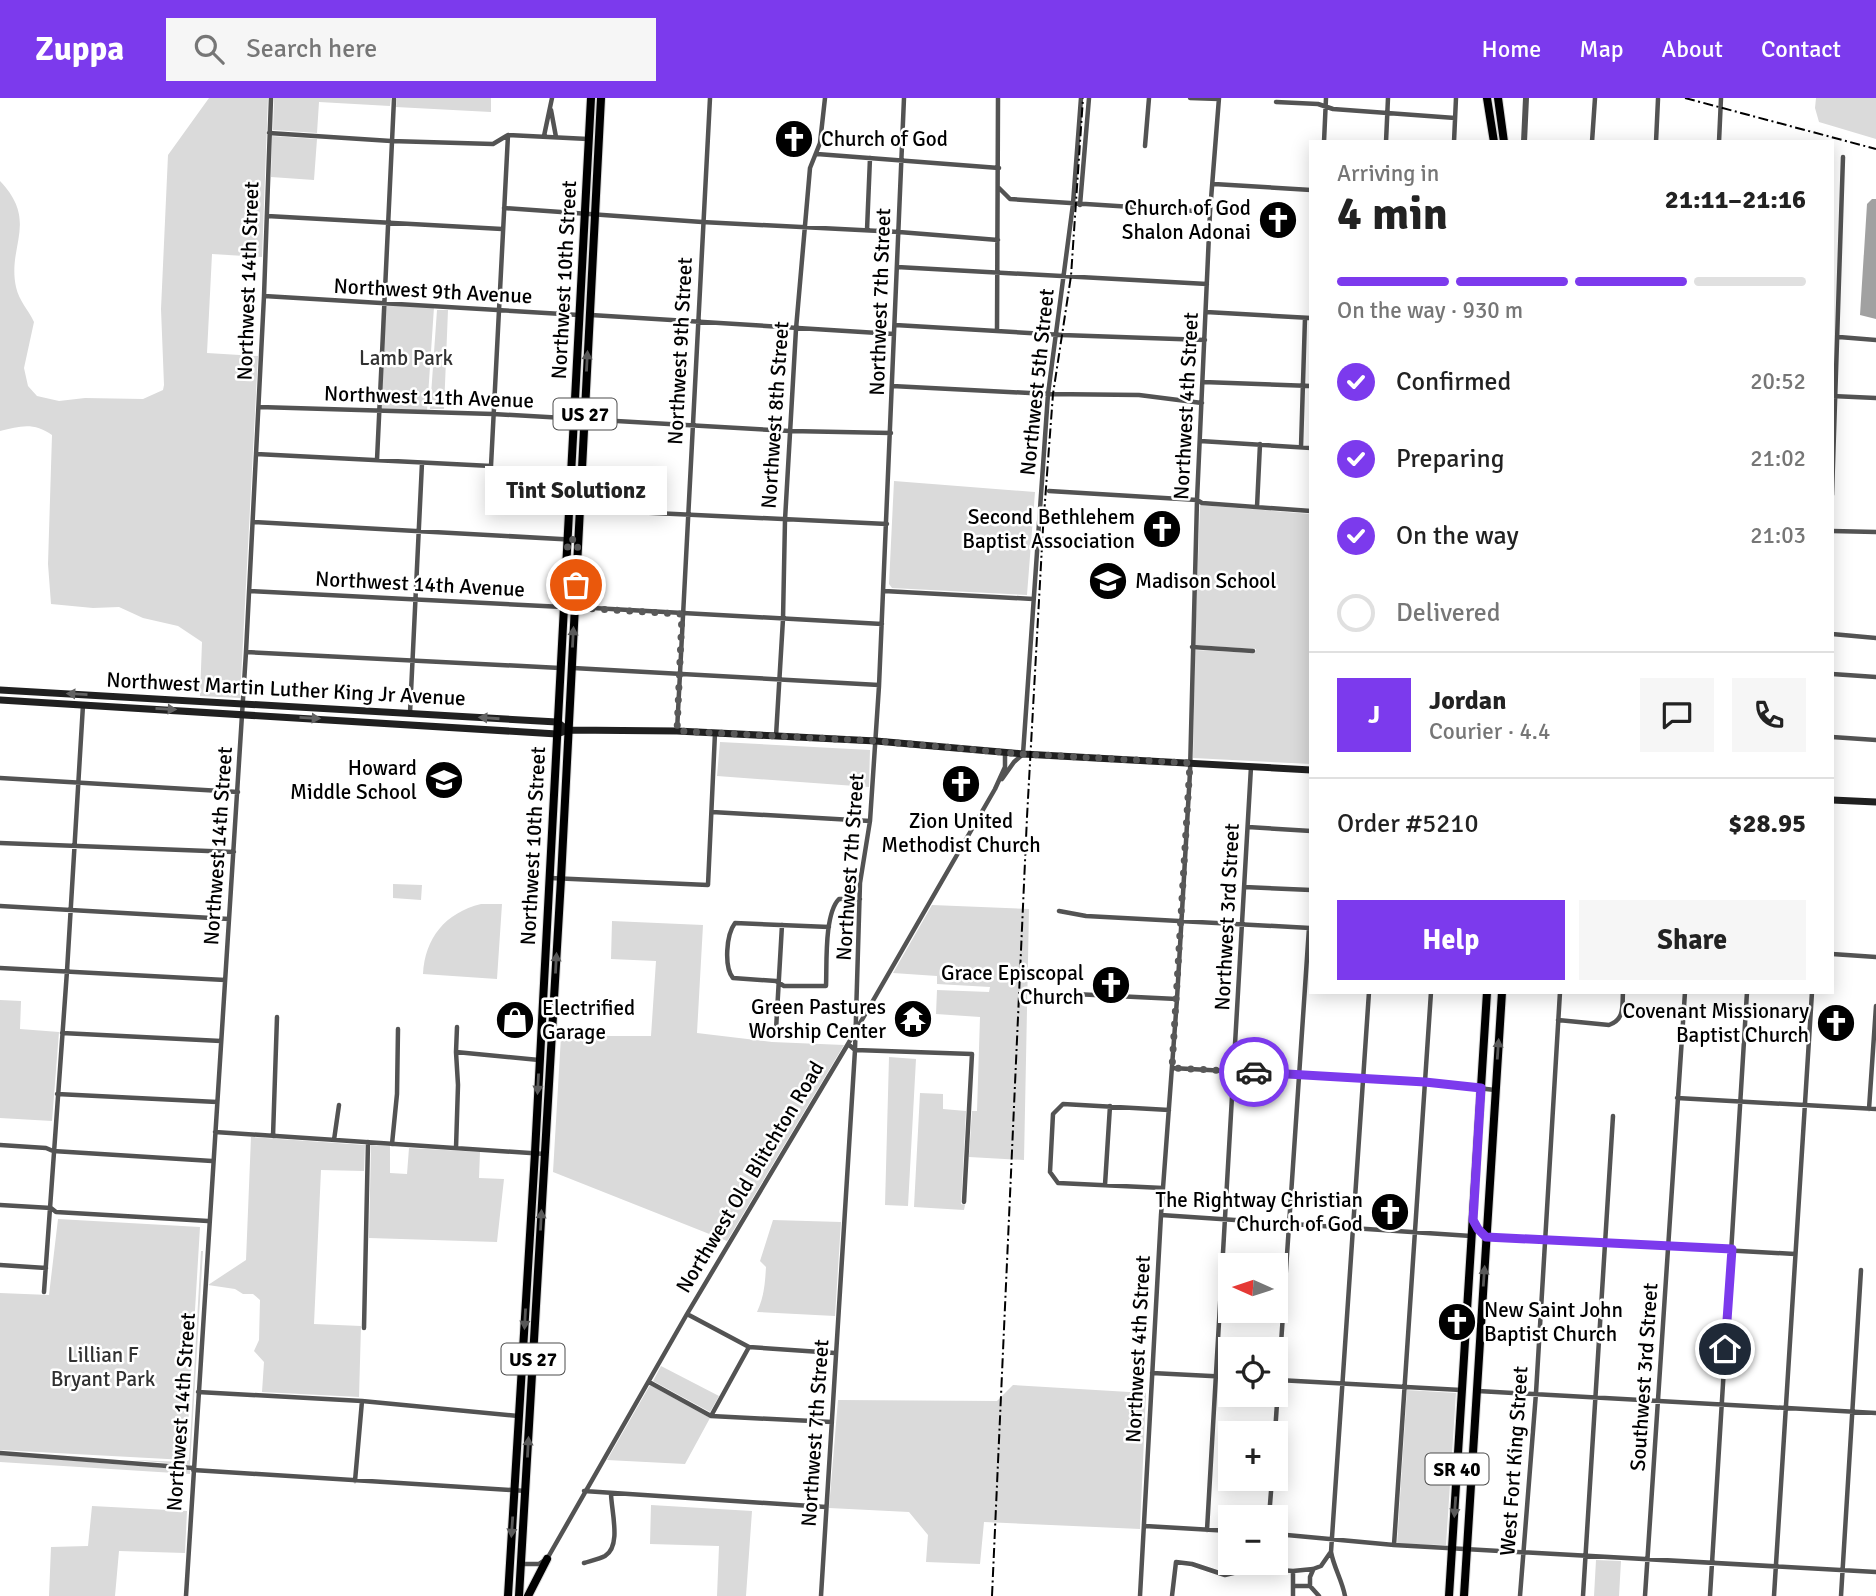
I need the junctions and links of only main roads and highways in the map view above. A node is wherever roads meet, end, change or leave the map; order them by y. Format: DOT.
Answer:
graph roads {
  1 [pos="591,98"];
  2 [pos="601,98"];
  3 [pos="1487,98"];
  4 [pos="1498,98"];
  5 [pos="1493,140"];
  6 [pos="1504,140"];
  7 [pos="0,690"];
  8 [pos="0,700"];
  9 [pos="557,722"];
  10 [pos="568,730"];
  11 [pos="557,734"];
  12 [pos="1309,770"];
  13 [pos="1834,800"];
  14 [pos="1876,802"];
  15 [pos="1487,994"];
  16 [pos="1502,994"];
  17 [pos="541,1030"];
  18 [pos="552,1031"];
  19 [pos="1473,1220"];
  20 [pos="1472,1236"];
  21 [pos="1486,1237"];
  22 [pos="1485,1254"];
  23 [pos="527,1287"];
  24 [pos="537,1304"];
  25 [pos="1465,1338"];
  26 [pos="1462,1390"];
  27 [pos="1477,1391"];
  28 [pos="1473,1458"];
  29 [pos="547,1559"];
  30 [pos="508,1596"];
  31 [pos="519,1596"];
  32 [pos="528,1596"];
  33 [pos="1449,1596"];
  34 [pos="1464,1596"];
  1 -- 9 [label="main road, Northwest 10th Street / US 27"];
  10 -- 2 [label="main road, Northwest 10th Street / US 27, one-way"];
  3 -- 5 [label="main road"];
  4 -- 6 [label="main road"];
  9 -- 7 [label="main road, Northwest Martin Luther King Jr Avenue, one-way"];
  8 -- 11 [label="main road, Northwest Martin Luther King Jr Avenue, one-way"];
  9 -- 10 [label="main road"];
  9 -- 11 [label="main road, Northwest 10th Street / US 27"];
  10 -- 11 [label="main road, Northwest Martin Luther King Jr Avenue"];
  10 -- 12 [label="main road, Northwest Martin Luther King Jr Avenue"];
  18 -- 10 [label="main road, Northwest 10th Street / US 27, one-way"];
  11 -- 17 [label="main road, Northwest 10th Street / US 27"];
  13 -- 14 [label="main road"];
  15 -- 19 [label="main road, SR 40"];
  21 -- 16 [label="main road, SR 40, one-way"];
  17 -- 18 [label="main road"];
  17 -- 23 [label="main road, Northwest 10th Street / US 27, one-way"];
  24 -- 18 [label="main road, Northwest 10th Street / US 27, one-way"];
  19 -- 20 [label="main road, SR 40"];
  19 -- 21 [label="main road"];
  20 -- 22 [label="main road"];
  20 -- 25 [label="main road, SR 40"];
  21 -- 22 [label="main road, SR 40"];
  27 -- 22 [label="main road, SR 40, one-way"];
  23 -- 24 [label="main road"];
  23 -- 30 [label="main road, Northwest 10th Street / US 27, one-way"];
  31 -- 24 [label="main road, Northwest 10th Street / US 27, one-way"];
  25 -- 26 [label="main road, SR 40"];
  25 -- 27 [label="main road"];
  26 -- 28 [label="main road"];
  26 -- 33 [label="main road, SR 40, one-way"];
  27 -- 28 [label="main road, SR 40"];
  28 -- 34 [label="main road, SR 40"];
  29 -- 32 [label="main road"];
}
